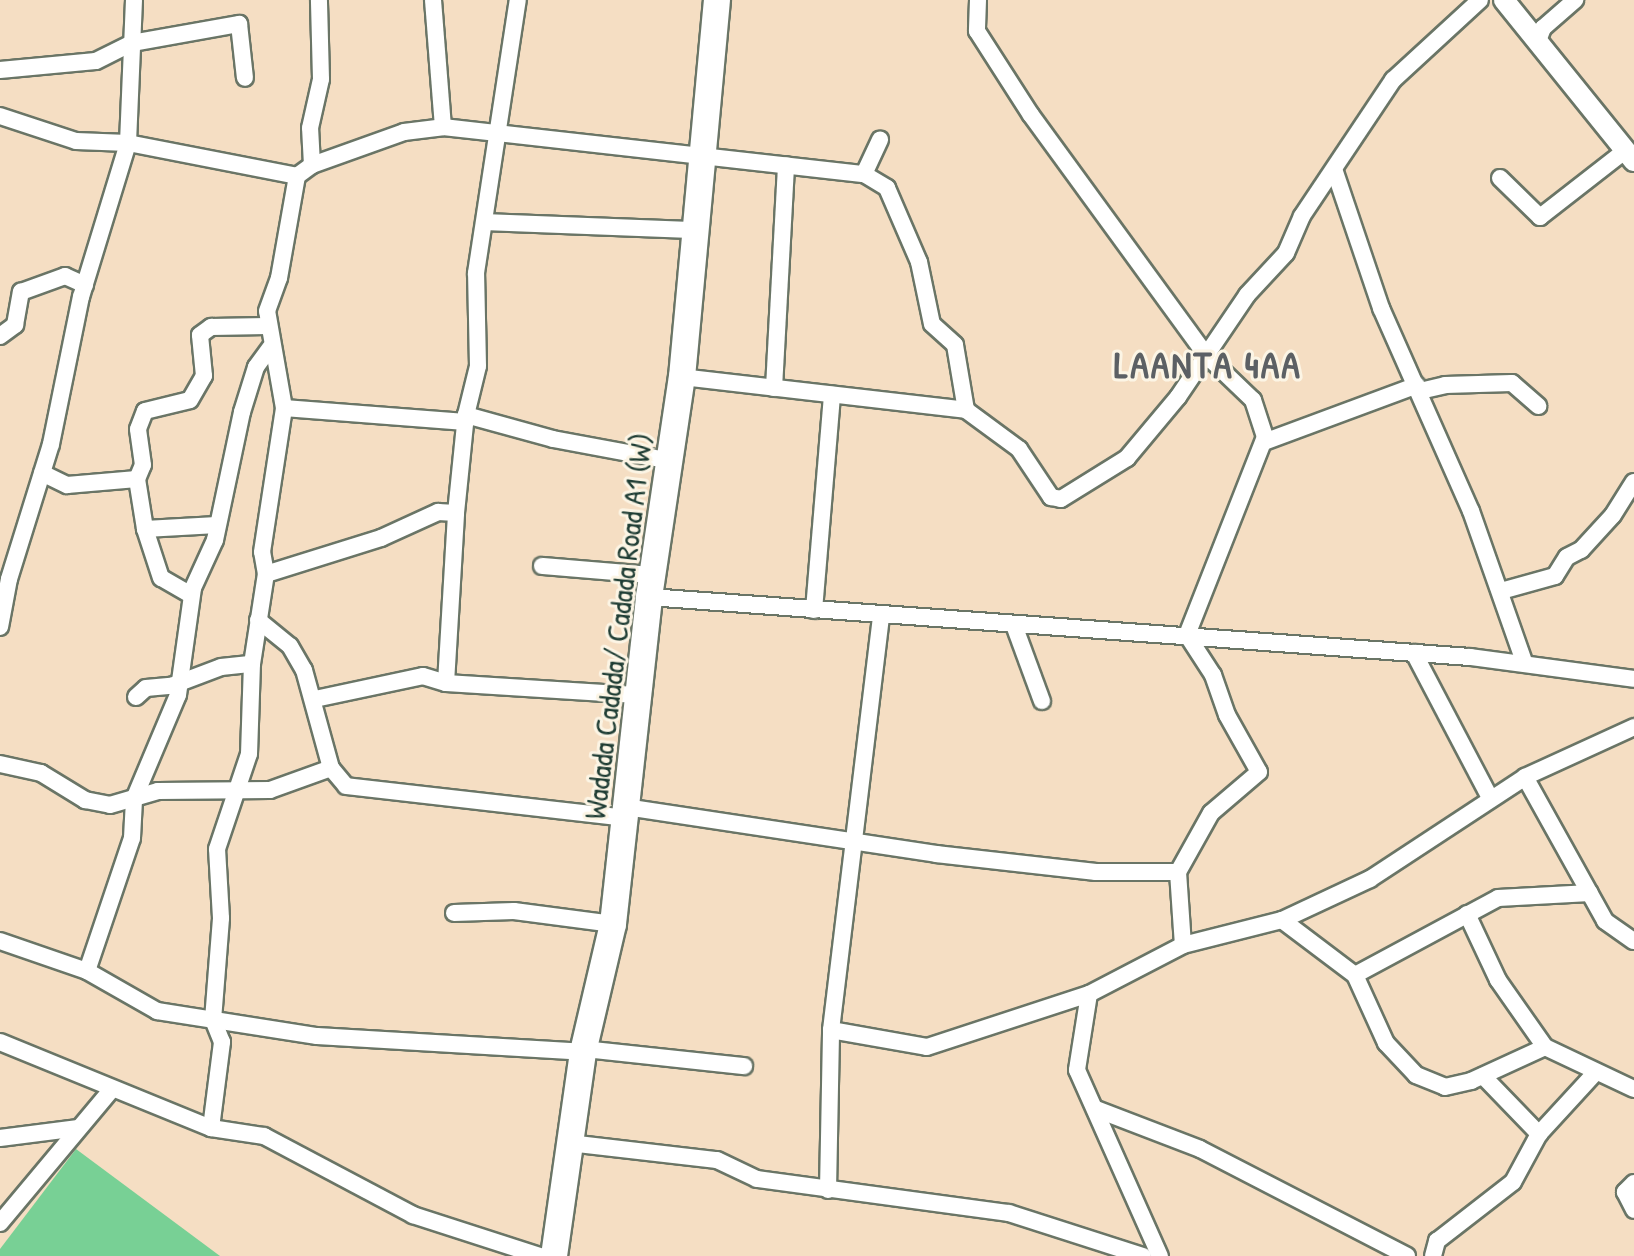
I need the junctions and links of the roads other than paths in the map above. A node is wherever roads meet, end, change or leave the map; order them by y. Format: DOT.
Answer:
graph roads {
  1 [pos="134,0"];
  2 [pos="319,0"];
  3 [pos="433,0"];
  4 [pos="518,0"];
  5 [pos="717,0"];
  6 [pos="978,0"];
  7 [pos="1480,0"];
  8 [pos="1504,0"];
  9 [pos="1575,0"];
  10 [pos="1538,41"];
  11 [pos="132,43"];
  12 [pos="0,70"];
  13 [pos="245,78"];
  14 [pos="0,116"];
  15 [pos="443,127"];
  16 [pos="501,134"];
  17 [pos="880,139"];
  18 [pos="128,143"];
  19 [pos="704,153"];
  20 [pos="1630,155"];
  21 [pos="312,165"];
  22 [pos="786,165"];
  23 [pos="1335,172"];
  24 [pos="864,174"];
  25 [pos="297,176"];
  26 [pos="1500,178"];
  27 [pos="485,222"];
  28 [pos="696,230"];
  29 [pos="85,285"];
  30 [pos="267,326"];
  31 [pos="0,336"];
  32 [pos="270,348"];
  33 [pos="1206,355"];
  34 [pos="682,377"];
  35 [pos="774,388"];
  36 [pos="1418,388"];
  37 [pos="832,395"];
  38 [pos="1538,406"];
  39 [pos="284,408"];
  40 [pos="966,410"];
  41 [pos="465,418"];
  42 [pos="1264,442"];
  43 [pos="672,461"];
  44 [pos="42,473"];
  45 [pos="137,479"];
  46 [pos="1634,482"];
  47 [pos="456,513"];
  48 [pos="217,525"];
  49 [pos="145,529"];
  50 [pos="542,566"];
  51 [pos="266,574"];
  52 [pos="650,586"];
  53 [pos="1501,591"];
  54 [pos="191,595"];
  55 [pos="814,610"];
  56 [pos="881,616"];
  57 [pos="258,620"];
  58 [pos="1014,625"];
  59 [pos="0,627"];
  60 [pos="1187,635"];
  61 [pos="1414,653"];
  62 [pos="252,664"];
  63 [pos="1525,664"];
  64 [pos="180,678"];
  65 [pos="1634,679"];
  66 [pos="446,683"];
  67 [pos="639,695"];
  68 [pos="136,697"];
  69 [pos="315,699"];
  70 [pos="1042,701"];
  71 [pos="1634,727"];
  72 [pos="0,764"];
  73 [pos="331,768"];
  74 [pos="1525,777"];
  75 [pos="239,790"];
  76 [pos="1490,798"];
  77 [pos="134,799"];
  78 [pos="626,813"];
  79 [pos="853,841"];
  80 [pos="1178,872"];
  81 [pos="1590,893"];
  82 [pos="454,913"];
  83 [pos="1467,914"];
  84 [pos="1282,920"];
  85 [pos="613,924"];
  86 [pos="0,941"];
  87 [pos="1634,941"];
  88 [pos="1183,945"];
  89 [pos="87,971"];
  90 [pos="1355,975"];
  91 [pos="1089,994"];
  92 [pos="213,1020"];
  93 [pos="831,1030"];
  94 [pos="0,1042"];
  95 [pos="1545,1047"];
  96 [pos="584,1050"];
  97 [pos="744,1066"];
  98 [pos="1596,1072"];
  99 [pos="1483,1076"];
  100 [pos="112,1089"];
  101 [pos="1634,1089"];
  102 [pos="1096,1109"];
  103 [pos="78,1128"];
  104 [pos="211,1128"];
  105 [pos="1539,1134"];
  106 [pos="0,1138"];
  107 [pos="569,1143"];
  108 [pos="1634,1183"];
  109 [pos="828,1190"];
  110 [pos="1634,1210"];
  111 [pos="0,1223"];
  112 [pos="540,1256"];
  113 [pos="554,1256"];
  114 [pos="1143,1256"];
  115 [pos="1160,1256"];
  116 [pos="1407,1256"];
  117 [pos="1433,1256"];
  1 -- 11 [label="street"];
  2 -- 21 [label="street"];
  3 -- 15 [label="street"];
  4 -- 16 [label="street"];
  5 -- 19 [label="main road, Wadada Cadada/ Cadada Road A1 (W)"];
  6 -- 33 [label="street"];
  7 -- 23 [label="street"];
  8 -- 10 [label="street"];
  9 -- 10 [label="street"];
  10 -- 20 [label="street"];
  11 -- 12 [label="street"];
  11 -- 13 [label="street"];
  11 -- 18 [label="street"];
  14 -- 18 [label="street"];
  15 -- 16 [label="street"];
  15 -- 21 [label="street"];
  16 -- 19 [label="street"];
  16 -- 27 [label="street"];
  17 -- 24 [label="street"];
  18 -- 25 [label="street"];
  18 -- 29 [label="street"];
  19 -- 22 [label="street"];
  19 -- 28 [label="main road, Wadada Cadada/ Cadada Road A1 (W)"];
  20 -- 26 [label="street"];
  21 -- 25 [label="street"];
  22 -- 24 [label="street"];
  22 -- 35 [label="street"];
  23 -- 33 [label="street"];
  23 -- 36 [label="street"];
  24 -- 40 [label="street"];
  25 -- 30 [label="street"];
  27 -- 28 [label="street"];
  27 -- 41 [label="street"];
  28 -- 34 [label="main road, Wadada Cadada/ Cadada Road A1 (W)"];
  29 -- 31 [label="street"];
  29 -- 44 [label="street"];
  30 -- 32 [label="street"];
  30 -- 45 [label="street"];
  32 -- 39 [label="street"];
  32 -- 48 [label="street"];
  33 -- 40 [label="street"];
  33 -- 42 [label="street"];
  34 -- 35 [label="street"];
  34 -- 43 [label="main road, Wadada Cadada/ Cadada Road A1 (W)"];
  35 -- 37 [label="street"];
  36 -- 38 [label="street"];
  36 -- 42 [label="street"];
  36 -- 53 [label="street"];
  37 -- 40 [label="street"];
  37 -- 55 [label="street"];
  39 -- 41 [label="street"];
  39 -- 51 [label="street"];
  41 -- 43 [label="street"];
  41 -- 47 [label="street"];
  42 -- 60 [label="street"];
  43 -- 52 [label="main road, Wadada Cadada/ Cadada Road A1 (W)"];
  44 -- 45 [label="street"];
  44 -- 59 [label="street"];
  45 -- 49 [label="street"];
  46 -- 53 [label="street"];
  47 -- 51 [label="street"];
  47 -- 66 [label="street"];
  48 -- 49 [label="street"];
  48 -- 54 [label="street"];
  49 -- 54 [label="street"];
  50 -- 52 [label="street"];
  51 -- 57 [label="street"];
  52 -- 55 [label="street"];
  52 -- 67 [label="main road, Wadada Cadada/ Cadada Road A1 (W)"];
  53 -- 63 [label="street"];
  54 -- 64 [label="street"];
  55 -- 56 [label="street"];
  56 -- 58 [label="street"];
  56 -- 79 [label="street"];
  57 -- 62 [label="street"];
  57 -- 69 [label="street"];
  58 -- 60 [label="street"];
  58 -- 70 [label="street"];
  60 -- 61 [label="street"];
  60 -- 80 [label="street"];
  61 -- 63 [label="street"];
  61 -- 76 [label="street"];
  62 -- 64 [label="street"];
  62 -- 75 [label="street"];
  63 -- 65 [label="street"];
  64 -- 68 [label="street"];
  64 -- 77 [label="street"];
  66 -- 67 [label="street"];
  66 -- 69 [label="street"];
  67 -- 78 [label="main road, Wadada Cadada/ Cadada Road A1 (W)"];
  69 -- 73 [label="street"];
  71 -- 74 [label="street"];
  72 -- 77 [label="street"];
  73 -- 75 [label="street"];
  73 -- 78 [label="street"];
  74 -- 76 [label="street"];
  74 -- 81 [label="street"];
  75 -- 77 [label="street"];
  75 -- 92 [label="street"];
  76 -- 84 [label="street"];
  77 -- 89 [label="street"];
  78 -- 79 [label="street"];
  78 -- 85 [label="main road, Wadada Cadada/ Cadada Road A1 (W)"];
  79 -- 80 [label="street"];
  79 -- 93 [label="street"];
  80 -- 88 [label="street"];
  81 -- 83 [label="street"];
  81 -- 87 [label="street"];
  82 -- 85 [label="street"];
  83 -- 90 [label="street"];
  83 -- 95 [label="street"];
  84 -- 88 [label="street"];
  84 -- 90 [label="street"];
  85 -- 96 [label="main road, Wadada Cadada/ Cadada Road A1 (W)"];
  86 -- 89 [label="street"];
  88 -- 91 [label="street"];
  89 -- 92 [label="street"];
  90 -- 99 [label="street"];
  91 -- 93 [label="street"];
  91 -- 102 [label="street"];
  92 -- 96 [label="street"];
  92 -- 104 [label="street"];
  93 -- 109 [label="street"];
  94 -- 100 [label="street"];
  95 -- 98 [label="street"];
  95 -- 99 [label="street"];
  96 -- 97 [label="street"];
  96 -- 107 [label="main road, Wadada Cadada/ Cadada Road A1 (W)"];
  98 -- 101 [label="street"];
  98 -- 105 [label="street"];
  99 -- 105 [label="street"];
  100 -- 103 [label="street"];
  100 -- 104 [label="street"];
  102 -- 115 [label="street"];
  102 -- 116 [label="street"];
  103 -- 106 [label="street"];
  103 -- 111 [label="street"];
  104 -- 112 [label="street"];
  105 -- 117 [label="street"];
  107 -- 109 [label="street"];
  107 -- 113 [label="main road, Wadada Cadada/ Cadada Road A1 (W)"];
  108 -- 110 [label="street"];
  109 -- 114 [label="street"];
}
